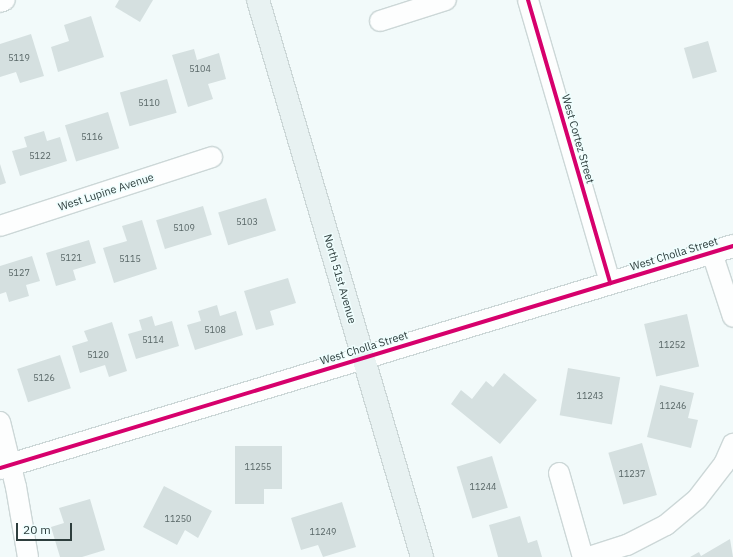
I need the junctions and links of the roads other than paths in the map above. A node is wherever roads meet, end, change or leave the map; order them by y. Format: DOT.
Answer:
graph roads {
  1 [pos="5,0"];
  2 [pos="258,0"];
  3 [pos="446,0"];
  4 [pos="528,0"];
  5 [pos="0,2"];
  6 [pos="380,21"];
  7 [pos="212,157"];
  8 [pos="0,226"];
  9 [pos="733,246"];
  10 [pos="712,253"];
  11 [pos="610,283"];
  12 [pos="733,317"];
  13 [pos="363,357"];
  14 [pos="0,422"];
  15 [pos="733,444"];
  16 [pos="5,467"];
  17 [pos="559,474"];
  18 [pos="28,557"];
  19 [pos="422,557"];
  20 [pos="583,557"];
  21 [pos="589,557"];
  1 -- 5 [label="street"];
  2 -- 13 [label="main road, North 51st Avenue"];
  3 -- 6 [label="street"];
  4 -- 11 [label="street, West Cortez Street"];
  7 -- 8 [label="street, West Lupine Avenue"];
  9 -- 10 [label="street, West Cholla Street"];
  10 -- 11 [label="street, West Cholla Street"];
  10 -- 12 [label="street"];
  11 -- 13 [label="street, West Cholla Street"];
  13 -- 16 [label="street, West Cholla Street"];
  13 -- 19 [label="main road, North 51st Avenue"];
  14 -- 16 [label="street"];
  15 -- 21 [label="street"];
  16 -- 18 [label="street"];
  17 -- 20 [label="street"];
}
